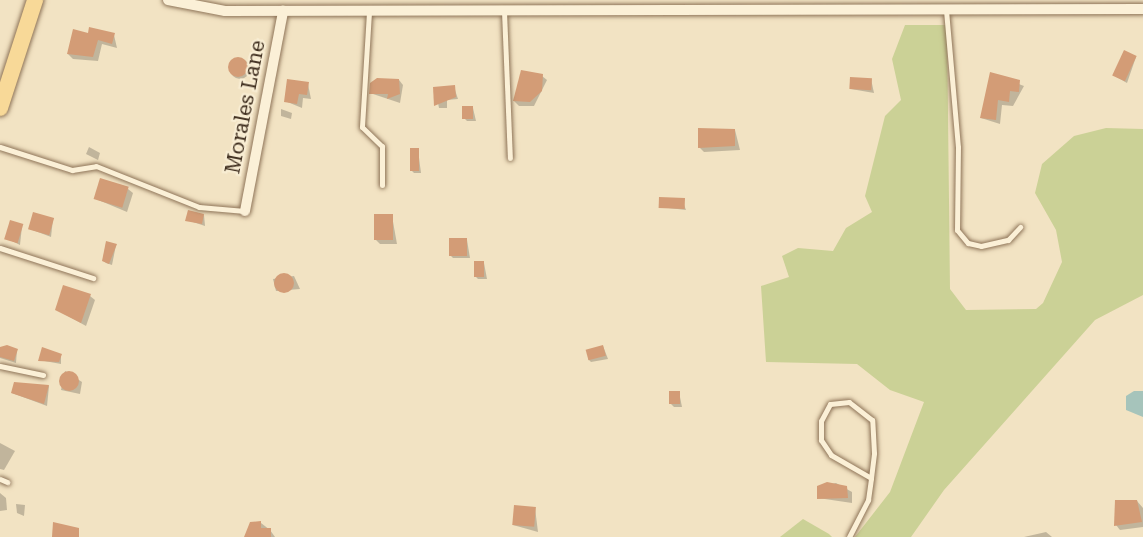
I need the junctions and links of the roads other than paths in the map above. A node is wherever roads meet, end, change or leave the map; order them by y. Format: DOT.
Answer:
graph roads {
  1 [pos="35,0"];
  2 [pos="168,0"];
  3 [pos="792,5"];
  4 [pos="364,8"];
  5 [pos="1143,9"];
  6 [pos="946,10"];
  7 [pos="283,11"];
  8 [pos="504,11"];
  9 [pos="0,108"];
  10 [pos="0,147"];
  11 [pos="510,158"];
  12 [pos="382,185"];
  13 [pos="244,211"];
  14 [pos="1020,227"];
  15 [pos="0,248"];
  16 [pos="93,278"];
  17 [pos="0,366"];
  18 [pos="43,375"];
  19 [pos="871,478"];
  20 [pos="0,479"];
  21 [pos="7,482"];
  22 [pos="849,537"];
  1 -- 9 [label="main road"];
  2 -- 7 [label="street"];
  3 -- 6 [label="street"];
  3 -- 8 [label="street"];
  4 -- 7 [label="street"];
  4 -- 8 [label="street"];
  4 -- 12 [label="lane"];
  5 -- 6 [label="street"];
  6 -- 14 [label="lane"];
  7 -- 13 [label="street, Morales Lane"];
  8 -- 11 [label="lane"];
  10 -- 13 [label="lane"];
  15 -- 16 [label="lane"];
  17 -- 18 [label="lane"];
  19 -- 19 [label="lane"];
  19 -- 22 [label="lane"];
  20 -- 21 [label="lane"];
}
